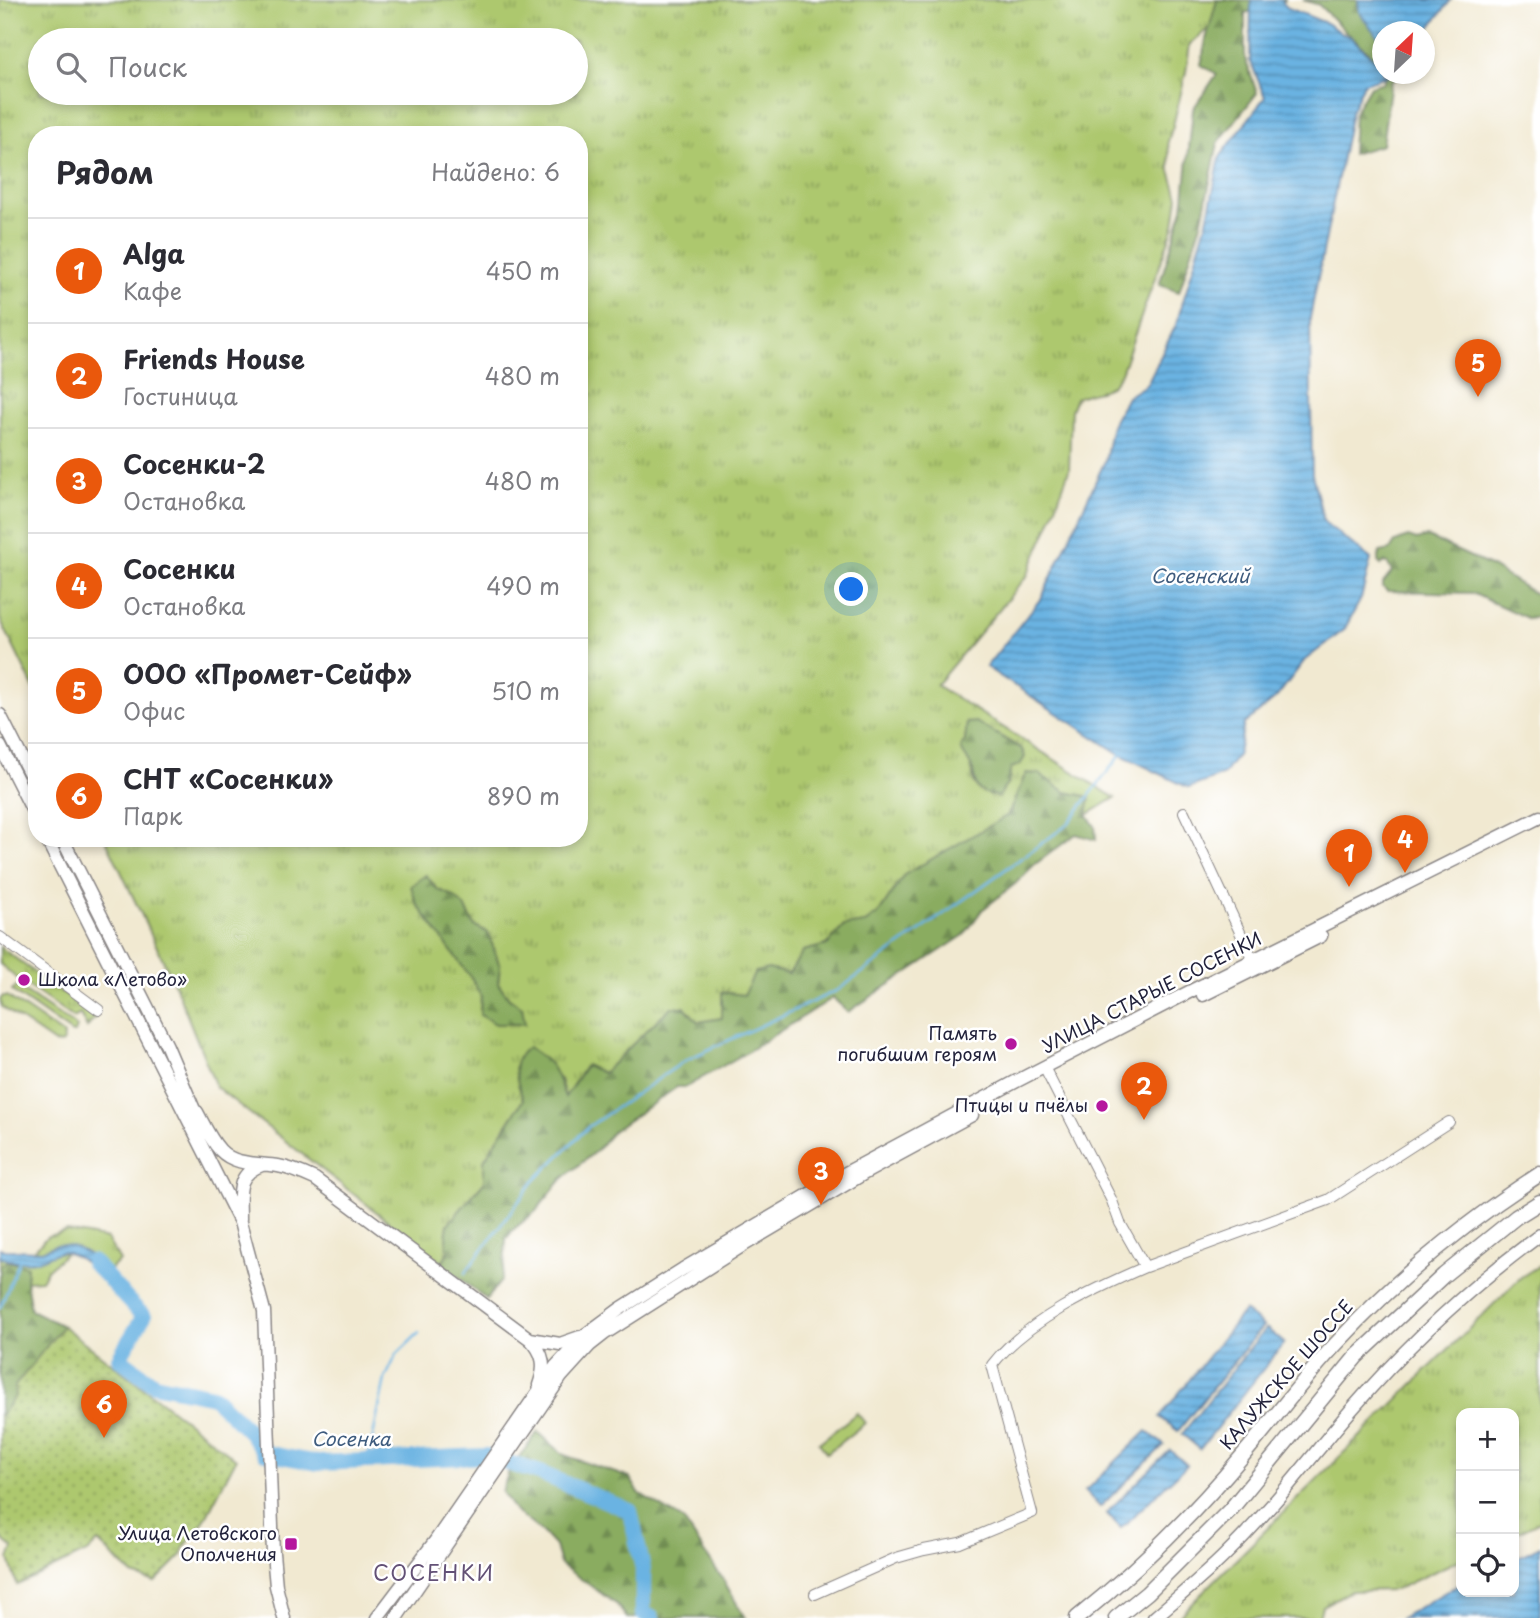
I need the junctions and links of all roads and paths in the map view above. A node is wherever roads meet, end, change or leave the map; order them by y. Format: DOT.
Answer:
graph roads {
  1 [pos="0,715"];
  2 [pos="0,746"];
  3 [pos="28,770"];
  4 [pos="28,801"];
  5 [pos="1184,812"];
  6 [pos="1540,817"];
  7 [pos="1540,825"];
  8 [pos="51,847"];
  9 [pos="67,847"];
  10 [pos="0,937"];
  11 [pos="1252,960"];
  12 [pos="99,1010"];
  13 [pos="1046,1071"];
  14 [pos="197,1112"];
  15 [pos="1449,1122"];
  16 [pos="205,1154"];
  17 [pos="262,1165"];
  18 [pos="1540,1174"];
  19 [pos="1540,1202"];
  20 [pos="240,1223"];
  21 [pos="1540,1235"];
  22 [pos="1145,1267"];
  23 [pos="585,1335"];
  24 [pos="530,1339"];
  25 [pos="537,1390"];
  26 [pos="512,1439"];
  27 [pos="474,1496"];
  28 [pos="1147,1593"];
  29 [pos="815,1594"];
  30 [pos="284,1618"];
  31 [pos="377,1618"];
  32 [pos="397,1618"];
  33 [pos="1077,1618"];
  34 [pos="1116,1618"];
  35 [pos="1125,1618"];
  36 [pos="1154,1618"];
  1 -- 3 [label="main road"];
  2 -- 4 [label="main road"];
  5 -- 11 [label="street"];
  6 -- 11 [label="main road, УЛИЦА СТАРЫЕ СОСЕНКИ"];
  7 -- 13 [label="main road, УЛИЦА СТАРЫЕ СОСЕНКИ"];
  8 -- 16 [label="main road"];
  9 -- 14 [label="main road"];
  10 -- 12 [label="street"];
  11 -- 13 [label="main road, УЛИЦА СТАРЫЕ СОСЕНКИ"];
  13 -- 22 [label="street"];
  13 -- 23 [label="main road, УЛИЦА СТАРЫЕ СОСЕНКИ"];
  13 -- 26 [label="main road, УЛИЦА СТАРЫЕ СОСЕНКИ"];
  14 -- 16 [label="main road"];
  14 -- 17 [label="main road"];
  15 -- 22 [label="street"];
  16 -- 20 [label="main road"];
  17 -- 20 [label="main road"];
  17 -- 24 [label="main road"];
  18 -- 33 [label="highway, КАЛУЖСКОЕ ШОССЕ"];
  19 -- 28 [label="highway"];
  20 -- 30 [label="main road"];
  21 -- 36 [label="main road"];
  22 -- 29 [label="street"];
  23 -- 24 [label="main road"];
  23 -- 25 [label="main road, УЛИЦА СТАРЫЕ СОСЕНКИ"];
  24 -- 25 [label="main road"];
  25 -- 26 [label="main road, УЛИЦА СТАРЫЕ СОСЕНКИ"];
  26 -- 27 [label="main road, УЛИЦА СТАРЫЕ СОСЕНКИ"];
  27 -- 31 [label="main road, УЛИЦА СТАРЫЕ СОСЕНКИ"];
  27 -- 32 [label="main road, УЛИЦА СТАРЫЕ СОСЕНКИ"];
  28 -- 34 [label="highway"];
  28 -- 35 [label="main road"];
}
